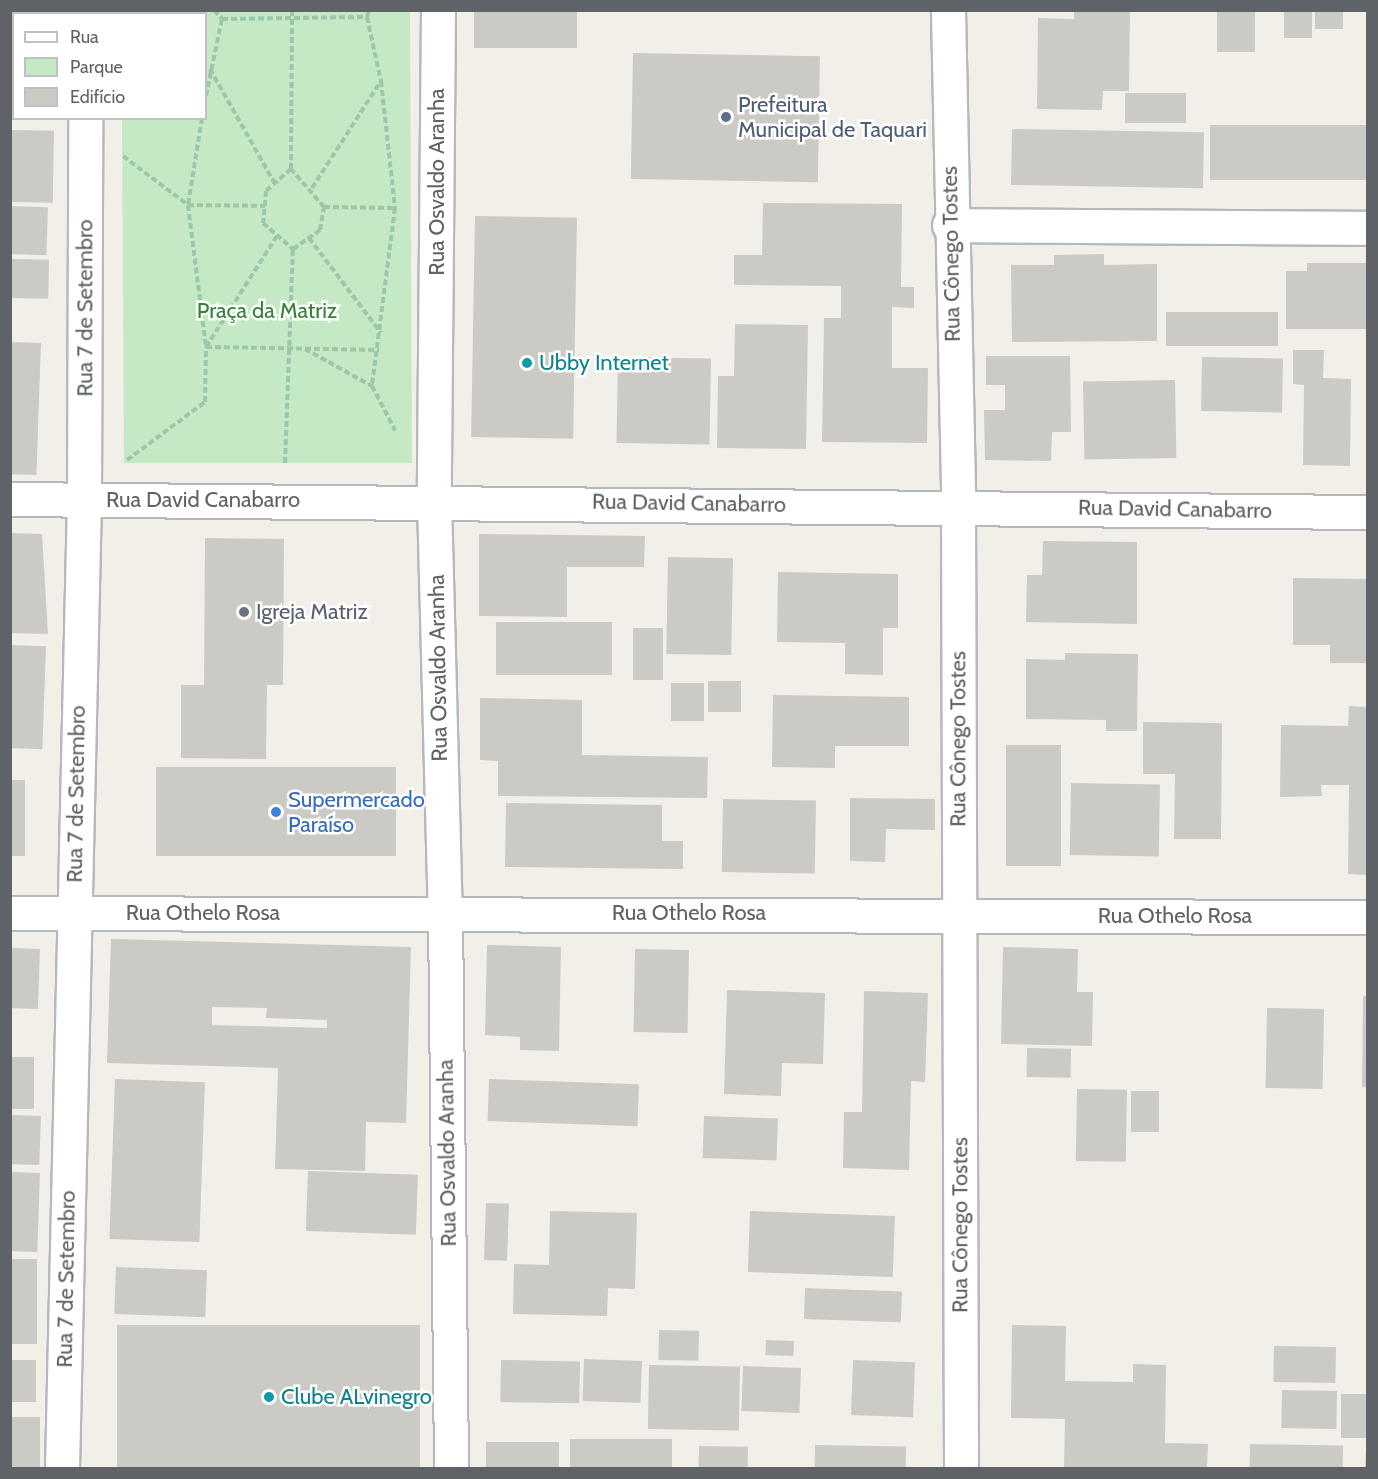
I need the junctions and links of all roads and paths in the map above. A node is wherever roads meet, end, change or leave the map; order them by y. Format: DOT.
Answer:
graph roads {
  1 [pos="214,10"];
  2 [pos="292,10"];
  3 [pos="369,10"];
  4 [pos="438,10"];
  5 [pos="948,10"];
  6 [pos="367,16"];
  7 [pos="293,18"];
  8 [pos="222,19"];
  9 [pos="210,69"];
  10 [pos="381,81"];
  11 [pos="207,89"];
  12 [pos="85,120"];
  13 [pos="202,120"];
  14 [pos="122,155"];
  15 [pos="291,169"];
  16 [pos="274,182"];
  17 [pos="312,188"];
  18 [pos="188,205"];
  19 [pos="265,206"];
  20 [pos="324,207"];
  21 [pos="403,207"];
  22 [pos="396,208"];
  23 [pos="949,225"];
  24 [pos="1368,228"];
  25 [pos="277,236"];
  26 [pos="309,238"];
  27 [pos="293,249"];
  28 [pos="381,333"];
  29 [pos="206,347"];
  30 [pos="291,348"];
  31 [pos="304,349"];
  32 [pos="378,350"];
  33 [pos="372,386"];
  34 [pos="397,434"];
  35 [pos="124,463"];
  36 [pos="285,463"];
  37 [pos="10,499"];
  38 [pos="84,499"];
  39 [pos="434,501"];
  40 [pos="958,506"];
  41 [pos="1368,512"];
  42 [pos="445,912"];
  43 [pos="10,913"];
  44 [pos="73,914"];
  45 [pos="959,914"];
  46 [pos="1368,917"];
  47 [pos="63,1468"];
  48 [pos="451,1468"];
  49 [pos="961,1468"];
  1 -- 8 [label="path"];
  2 -- 7 [label="path"];
  3 -- 6 [label="path"];
  4 -- 39 [label="street, Rua Osvaldo Aranha"];
  5 -- 23 [label="street, Rua Cônego Tostes"];
  6 -- 7 [label="path"];
  6 -- 10 [label="path"];
  7 -- 8 [label="path"];
  7 -- 15 [label="path"];
  8 -- 9 [label="path"];
  9 -- 11 [label="path"];
  9 -- 16 [label="path"];
  10 -- 17 [label="path"];
  10 -- 22 [label="path"];
  12 -- 38 [label="street, Rua 7 de Setembro"];
  13 -- 18 [label="path"];
  14 -- 18 [label="path"];
  15 -- 16 [label="path"];
  15 -- 17 [label="path"];
  16 -- 19 [label="path"];
  17 -- 20 [label="path"];
  18 -- 19 [label="path"];
  18 -- 29 [label="path"];
  19 -- 25 [label="path"];
  20 -- 22 [label="path"];
  20 -- 26 [label="path"];
  21 -- 22 [label="path"];
  22 -- 28 [label="path"];
  23 -- 24 [label="street"];
  23 -- 40 [label="street, Rua Cônego Tostes"];
  25 -- 27 [label="path"];
  25 -- 29 [label="path"];
  26 -- 27 [label="path"];
  26 -- 28 [label="path"];
  27 -- 30 [label="path"];
  28 -- 32 [label="path"];
  29 -- 30 [label="path"];
  29 -- 35 [label="path"];
  30 -- 31 [label="path"];
  30 -- 36 [label="path"];
  31 -- 32 [label="path"];
  31 -- 33 [label="path"];
  32 -- 33 [label="path"];
  33 -- 34 [label="path"];
  37 -- 38 [label="street, Rua David Canabarro"];
  38 -- 39 [label="street, Rua David Canabarro"];
  38 -- 44 [label="street, Rua 7 de Setembro"];
  39 -- 40 [label="street, Rua David Canabarro"];
  39 -- 42 [label="street, Rua Osvaldo Aranha"];
  40 -- 41 [label="street, Rua David Canabarro"];
  40 -- 45 [label="street, Rua Cônego Tostes"];
  42 -- 44 [label="street, Rua Othelo Rosa"];
  42 -- 45 [label="street, Rua Othelo Rosa"];
  42 -- 48 [label="street, Rua Osvaldo Aranha"];
  43 -- 44 [label="street, Rua Othelo Rosa"];
  44 -- 47 [label="street, Rua 7 de Setembro"];
  45 -- 46 [label="street, Rua Othelo Rosa"];
  45 -- 49 [label="street, Rua Cônego Tostes"];
}
